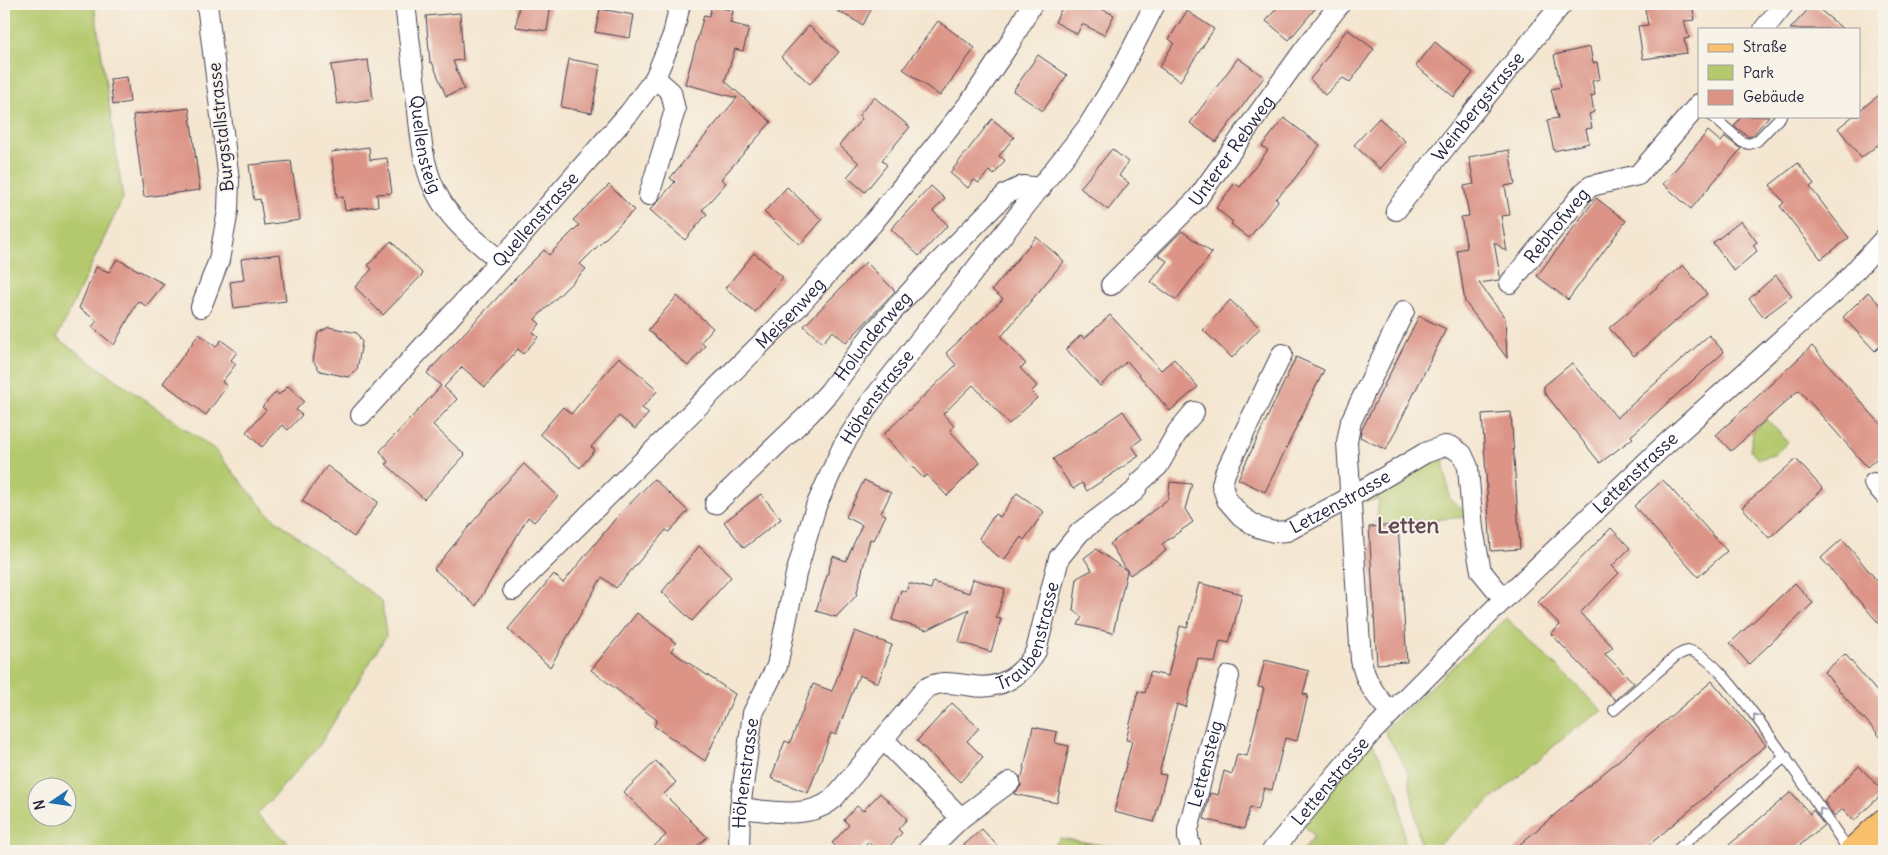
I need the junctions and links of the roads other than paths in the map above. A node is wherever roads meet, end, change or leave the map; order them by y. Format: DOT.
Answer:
graph roads {
  1 [pos="207,4"];
  2 [pos="405,4"];
  3 [pos="680,4"];
  4 [pos="1032,4"];
  5 [pos="1155,4"];
  6 [pos="1340,4"];
  7 [pos="1562,4"];
  8 [pos="1784,4"];
  9 [pos="1765,28"];
  10 [pos="655,78"];
  11 [pos="1698,112"];
  12 [pos="1714,118"];
  13 [pos="1779,118"];
  14 [pos="1041,188"];
  15 [pos="649,195"];
  16 [pos="1396,210"];
  17 [pos="1881,250"];
  18 [pos="499,260"];
  19 [pos="1510,284"];
  20 [pos="1111,285"];
  21 [pos="201,307"];
  22 [pos="1404,311"];
  23 [pos="1282,354"];
  24 [pos="1194,412"];
  25 [pos="361,415"];
  26 [pos="1352,497"];
  27 [pos="715,504"];
  28 [pos="513,590"];
  29 [pos="1504,599"];
  30 [pos="1229,676"];
  31 [pos="1614,710"];
  32 [pos="1391,713"];
  33 [pos="883,739"];
  34 [pos="1786,756"];
  35 [pos="1010,782"];
  36 [pos="740,808"];
  37 [pos="961,818"];
  38 [pos="1884,823"];
  39 [pos="739,851"];
  40 [pos="927,851"];
  41 [pos="1192,851"];
  42 [pos="1272,851"];
  43 [pos="1676,851"];
  44 [pos="1849,851"];
  45 [pos="1854,851"];
  1 -- 21 [label="street, Burgstallstrasse"];
  2 -- 18 [label="street, Quellensteig"];
  3 -- 10 [label="street, Quellenstrasse"];
  4 -- 28 [label="street, Meisenweg"];
  5 -- 14 [label="street, Höhenstrasse"];
  6 -- 20 [label="street, Unterer Rebweg"];
  7 -- 16 [label="street, Weinbergstrasse"];
  8 -- 9 [label="street"];
  10 -- 15 [label="street"];
  10 -- 18 [label="street, Quellenstrasse"];
  11 -- 19 [label="street, Rebhofweg"];
  12 -- 13 [label="lane"];
  14 -- 27 [label="street, Holunderweg"];
  14 -- 36 [label="street, Höhenstrasse"];
  17 -- 29 [label="street, Lettenstrasse"];
  18 -- 25 [label="street, Quellenstrasse"];
  22 -- 26 [label="street"];
  23 -- 26 [label="street, Letzenstrasse"];
  24 -- 33 [label="street, Traubenstrasse"];
  26 -- 29 [label="street, Letzenstrasse"];
  26 -- 32 [label="street"];
  29 -- 32 [label="street, Lettenstrasse"];
  30 -- 41 [label="street, Lettensteig"];
  34 -- 31 [label="lane, one-way"];
  32 -- 42 [label="street, Lettenstrasse"];
  33 -- 36 [label="street, Traubenstrasse"];
  33 -- 37 [label="street"];
  34 -- 43 [label="lane"];
  44 -- 34 [label="lane, one-way"];
  35 -- 37 [label="street"];
  36 -- 39 [label="street, Höhenstrasse"];
  37 -- 40 [label="street"];
  38 -- 45 [label="main road"];
}
